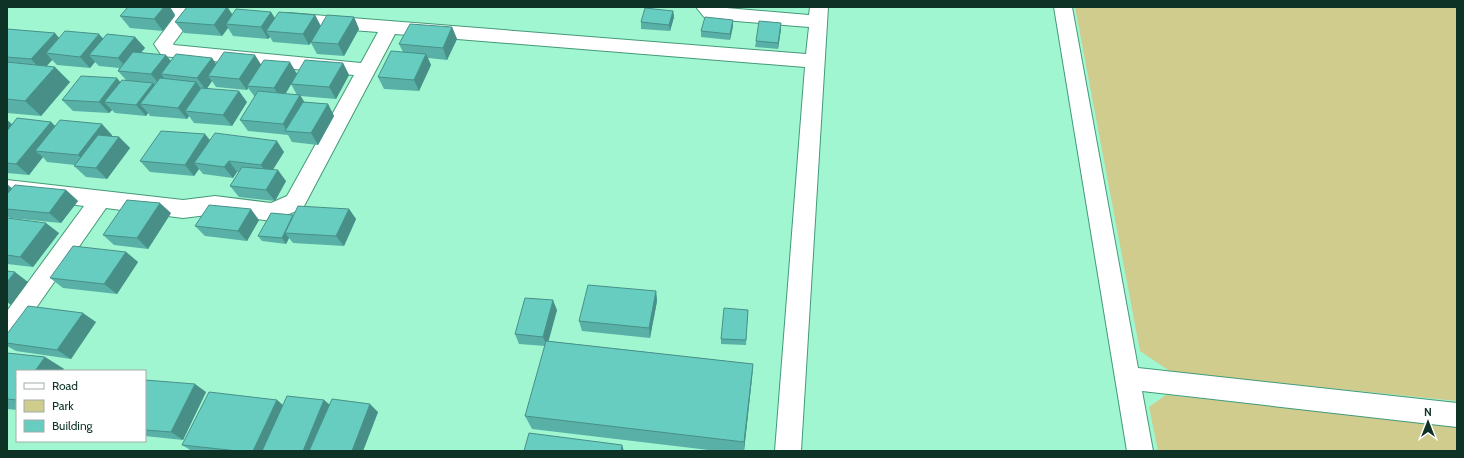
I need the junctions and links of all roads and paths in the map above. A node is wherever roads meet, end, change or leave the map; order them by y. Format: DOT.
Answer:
graph roads {
  1 [pos="136,7"];
  2 [pos="705,7"];
  3 [pos="1063,7"];
  4 [pos="188,11"];
  5 [pos="234,15"];
  6 [pos="819,15"];
  7 [pos="273,18"];
  8 [pos="390,27"];
  9 [pos="815,61"];
  10 [pos="367,70"];
  11 [pos="7,188"];
  12 [pos="101,199"];
  13 [pos="7,330"];
  14 [pos="1127,378"];
  15 [pos="1457,415"];
  16 [pos="788,451"];
  17 [pos="1140,451"];
  1 -- 4 [label="street"];
  2 -- 6 [label="street"];
  3 -- 14 [label="street"];
  4 -- 5 [label="street"];
  4 -- 10 [label="street"];
  6 -- 9 [label="street"];
  7 -- 8 [label="street"];
  8 -- 9 [label="street"];
  8 -- 10 [label="street"];
  9 -- 16 [label="street"];
  10 -- 12 [label="street"];
  11 -- 12 [label="street"];
  12 -- 13 [label="street"];
  14 -- 15 [label="street"];
  14 -- 17 [label="street"];
}
